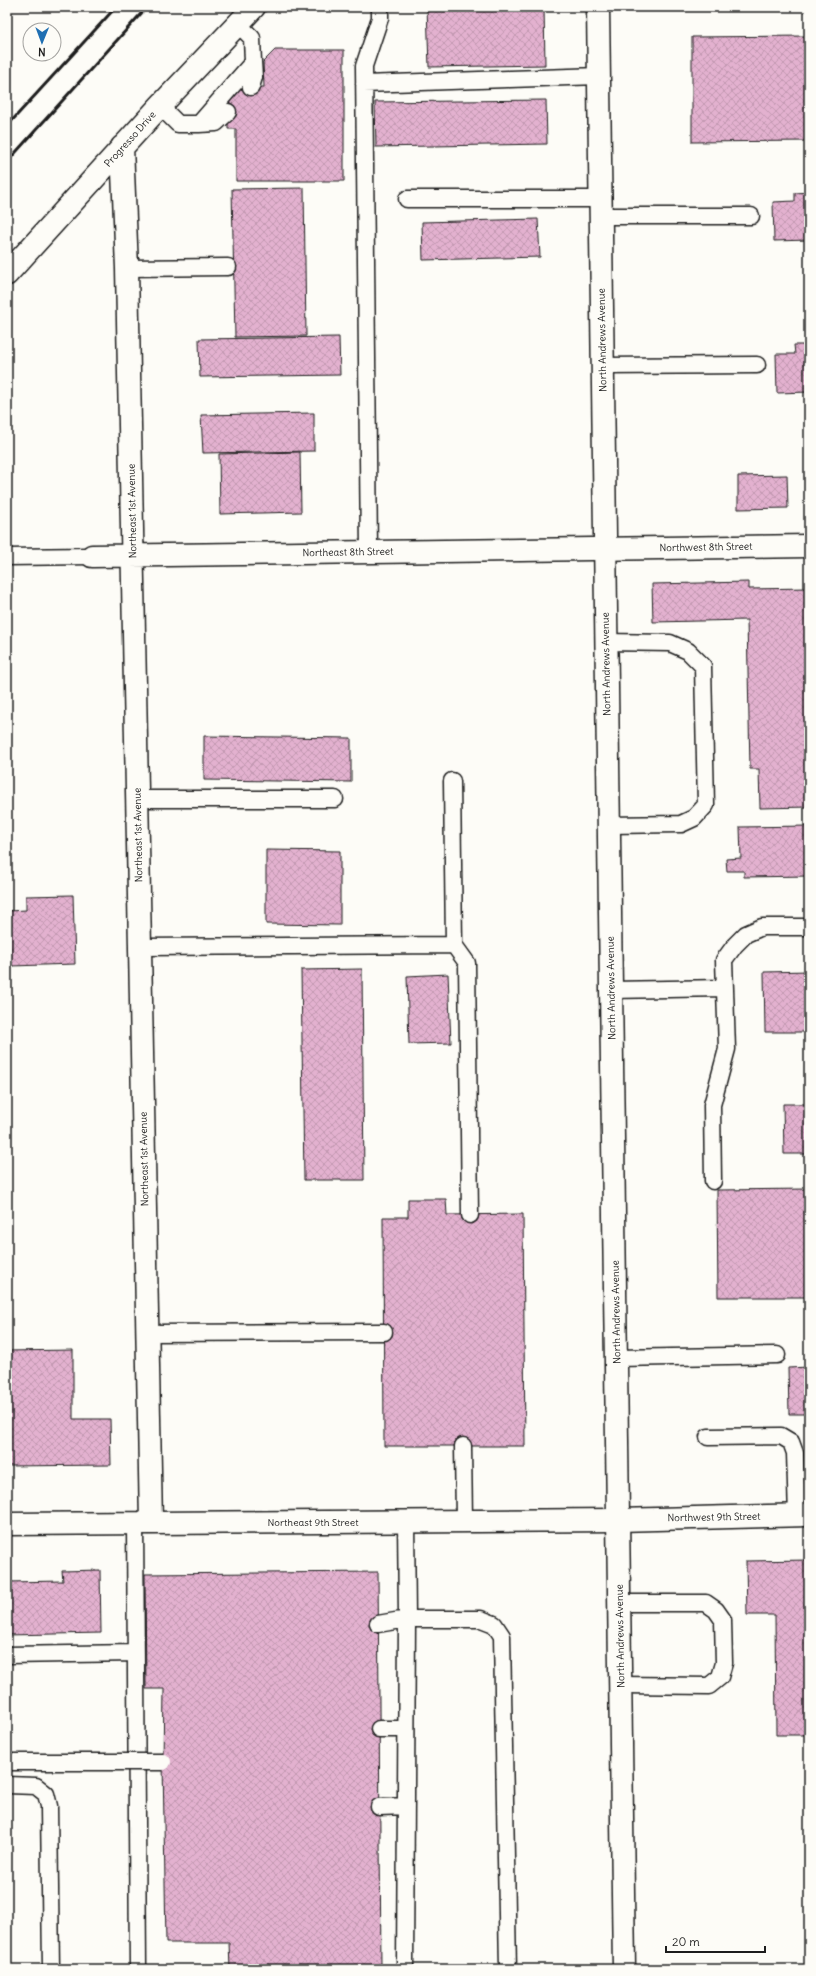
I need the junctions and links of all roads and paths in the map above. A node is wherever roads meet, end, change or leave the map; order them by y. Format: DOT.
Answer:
graph roads {
  1 [pos="254,7"];
  2 [pos="380,7"];
  3 [pos="598,7"];
  4 [pos="238,25"];
  5 [pos="253,62"];
  6 [pos="599,76"];
  7 [pos="364,84"];
  8 [pos="251,87"];
  9 [pos="160,106"];
  10 [pos="228,112"];
  11 [pos="199,124"];
  12 [pos="122,147"];
  13 [pos="407,199"];
  14 [pos="600,207"];
  15 [pos="750,216"];
  16 [pos="228,267"];
  17 [pos="127,268"];
  18 [pos="7,274"];
  19 [pos="757,365"];
  20 [pos="602,366"];
  21 [pos="809,546"];
  22 [pos="604,549"];
  23 [pos="369,552"];
  24 [pos="133,555"];
  25 [pos="92,556"];
  26 [pos="7,557"];
  27 [pos="605,642"];
  28 [pos="452,781"];
  29 [pos="138,799"];
  30 [pos="336,799"];
  31 [pos="608,825"];
  32 [pos="809,927"];
  33 [pos="454,945"];
  34 [pos="140,948"];
  35 [pos="725,988"];
  36 [pos="611,990"];
  37 [pos="713,1182"];
  38 [pos="470,1214"];
  39 [pos="384,1332"];
  40 [pos="147,1333"];
  41 [pos="777,1355"];
  42 [pos="617,1358"];
  43 [pos="708,1437"];
  44 [pos="463,1446"];
  45 [pos="803,1515"];
  46 [pos="619,1520"];
  47 [pos="406,1521"];
  48 [pos="464,1521"];
  49 [pos="143,1523"];
  50 [pos="7,1524"];
  51 [pos="620,1602"];
  52 [pos="407,1619"];
  53 [pos="378,1624"];
  54 [pos="136,1653"];
  55 [pos="7,1655"];
  56 [pos="621,1685"];
  57 [pos="379,1729"];
  58 [pos="406,1729"];
  59 [pos="7,1762"];
  60 [pos="163,1762"];
  61 [pos="7,1785"];
  62 [pos="406,1806"];
  63 [pos="379,1807"];
  64 [pos="51,1969"];
  65 [pos="138,1969"];
  66 [pos="405,1969"];
  67 [pos="508,1969"];
  68 [pos="624,1969"];
  1 -- 4 [label="street, Progresso Drive"];
  2 -- 7 [label="lane"];
  3 -- 6 [label="street, North Andrews Avenue"];
  4 -- 5 [label="lane"];
  4 -- 9 [label="street, Progresso Drive"];
  5 -- 8 [label="lane"];
  5 -- 11 [label="lane"];
  6 -- 7 [label="lane"];
  6 -- 14 [label="street, North Andrews Avenue"];
  7 -- 23 [label="lane"];
  9 -- 11 [label="lane"];
  9 -- 12 [label="street, Progresso Drive"];
  10 -- 11 [label="lane"];
  12 -- 17 [label="street, Northeast 1st Avenue"];
  12 -- 18 [label="street, Progresso Drive"];
  13 -- 14 [label="lane"];
  14 -- 15 [label="lane"];
  14 -- 20 [label="street, North Andrews Avenue"];
  16 -- 17 [label="lane"];
  17 -- 24 [label="street, Northeast 1st Avenue"];
  19 -- 20 [label="lane"];
  20 -- 22 [label="street, North Andrews Avenue"];
  21 -- 22 [label="street, Northwest 8th Street"];
  22 -- 23 [label="street, Northeast 8th Street"];
  22 -- 27 [label="street, North Andrews Avenue"];
  23 -- 24 [label="street, Northeast 8th Street"];
  24 -- 25 [label="street, Northeast 8th Street"];
  24 -- 29 [label="street, Northeast 1st Avenue"];
  25 -- 26 [label="lane"];
  27 -- 31 [label="street, North Andrews Avenue"];
  27 -- 31 [label="lane"];
  28 -- 33 [label="lane"];
  29 -- 30 [label="lane"];
  29 -- 34 [label="street, Northeast 1st Avenue"];
  31 -- 36 [label="street, North Andrews Avenue"];
  32 -- 35 [label="lane"];
  33 -- 34 [label="lane"];
  33 -- 38 [label="lane"];
  34 -- 40 [label="street, Northeast 1st Avenue"];
  35 -- 36 [label="lane"];
  35 -- 37 [label="lane"];
  36 -- 42 [label="street, North Andrews Avenue"];
  39 -- 40 [label="lane"];
  40 -- 49 [label="street, Northeast 1st Avenue"];
  41 -- 42 [label="lane"];
  42 -- 46 [label="street, North Andrews Avenue"];
  43 -- 45 [label="lane"];
  44 -- 48 [label="lane"];
  45 -- 46 [label="street, Northwest 9th Street"];
  46 -- 48 [label="street, Northeast 9th Street"];
  46 -- 51 [label="street, North Andrews Avenue"];
  47 -- 48 [label="street, Northeast 9th Street"];
  47 -- 49 [label="street, Northeast 9th Street"];
  47 -- 52 [label="lane"];
  49 -- 50 [label="street, Northeast 9th Street"];
  49 -- 54 [label="lane"];
  51 -- 56 [label="street, North Andrews Avenue"];
  51 -- 56 [label="lane"];
  52 -- 53 [label="lane"];
  52 -- 58 [label="lane"];
  52 -- 67 [label="lane"];
  54 -- 55 [label="lane"];
  54 -- 65 [label="lane"];
  56 -- 68 [label="street, North Andrews Avenue"];
  57 -- 58 [label="lane"];
  58 -- 62 [label="lane"];
  59 -- 60 [label="lane, bridge"];
  61 -- 64 [label="lane"];
  62 -- 63 [label="lane"];
  62 -- 66 [label="lane"];
}
